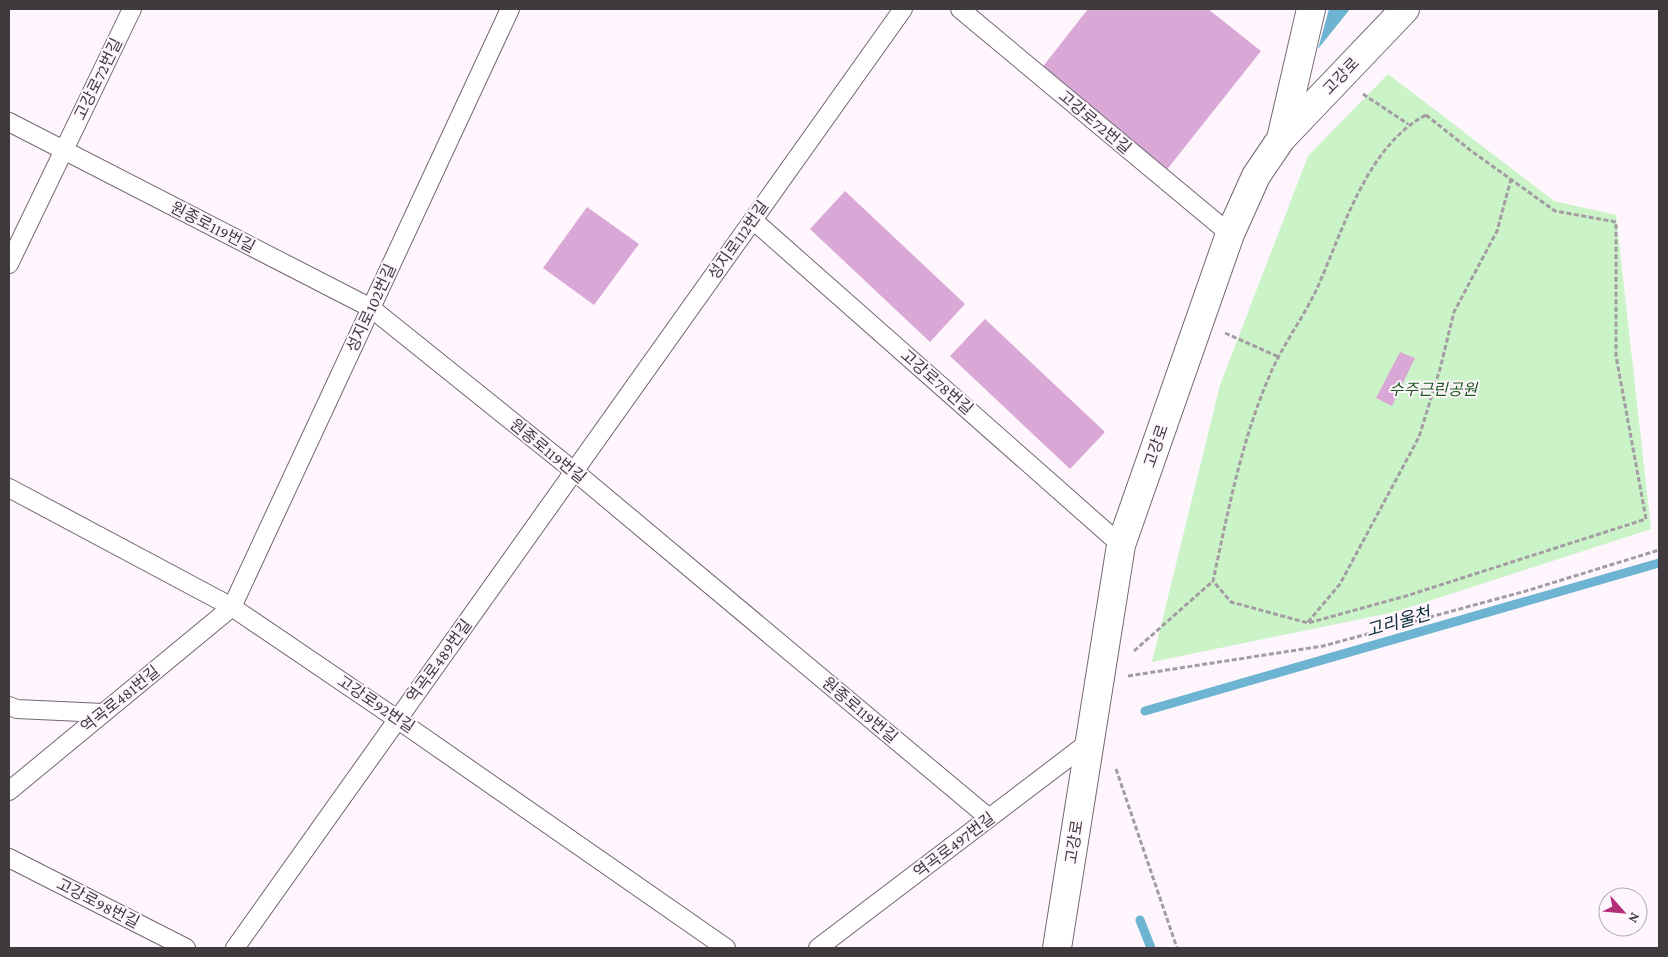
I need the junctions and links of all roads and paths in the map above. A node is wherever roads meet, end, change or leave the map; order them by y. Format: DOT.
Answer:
graph roads {
  1 [pos="132,9"];
  2 [pos="510,9"];
  3 [pos="903,9"];
  4 [pos="960,9"];
  5 [pos="1312,9"];
  6 [pos="1405,9"];
  7 [pos="1339,78"];
  8 [pos="9,122"];
  9 [pos="1408,124"];
  10 [pos="1281,140"];
  11 [pos="64,150"];
  12 [pos="1511,180"];
  13 [pos="752,220"];
  14 [pos="1230,234"];
  15 [pos="9,264"];
  16 [pos="371,308"];
  17 [pos="1199,322"];
  18 [pos="1279,357"];
  19 [pos="574,471"];
  20 [pos="9,488"];
  21 [pos="1121,545"];
  22 [pos="1659,550"];
  23 [pos="1213,581"];
  24 [pos="232,607"];
  25 [pos="1308,622"];
  26 [pos="1099,681"];
  27 [pos="9,706"];
  28 [pos="102,713"];
  29 [pos="398,719"];
  30 [pos="1090,742"];
  31 [pos="1114,764"];
  32 [pos="9,791"];
  33 [pos="989,818"];
  34 [pos="9,858"];
  35 [pos="186,948"];
  36 [pos="235,948"];
  37 [pos="726,948"];
  38 [pos="818,948"];
  39 [pos="1057,948"];
  40 [pos="1177,948"];
  1 -- 11 [label="lane, 고강로72번길"];
  2 -- 16 [label="lane, 성지로102번길"];
  3 -- 13 [label="lane, 성지로112번길"];
  4 -- 14 [label="lane, 고강로72번길"];
  5 -- 10 [label="street"];
  6 -- 7 [label="street, 고강로"];
  7 -- 9 [label="path"];
  7 -- 10 [label="street, 고강로"];
  8 -- 11 [label="lane, 원종로119번길"];
  9 -- 12 [label="path"];
  9 -- 18 [label="path"];
  10 -- 14 [label="street, 고강로"];
  11 -- 15 [label="lane"];
  11 -- 16 [label="lane, 원종로119번길"];
  12 -- 25 [label="path"];
  12 -- 25 [label="path"];
  13 -- 19 [label="lane, 성지로112번길"];
  13 -- 21 [label="lane, 고강로78번길"];
  14 -- 17 [label="street, 고강로"];
  16 -- 19 [label="lane, 원종로119번길"];
  16 -- 24 [label="lane, 성지로102번길"];
  17 -- 18 [label="path"];
  17 -- 21 [label="street, 고강로"];
  18 -- 23 [label="path"];
  19 -- 29 [label="lane, 역곡로489번길"];
  19 -- 33 [label="lane, 원종로119번길"];
  20 -- 24 [label="lane, 고강로92번길"];
  21 -- 26 [label="street, 고강로"];
  22 -- 26 [label="path"];
  23 -- 25 [label="path"];
  23 -- 26 [label="path"];
  24 -- 28 [label="lane, 역곡로481번길"];
  24 -- 29 [label="lane, 고강로92번길"];
  26 -- 30 [label="street, 고강로"];
  27 -- 28 [label="lane"];
  28 -- 32 [label="lane, 역곡로481번길"];
  29 -- 36 [label="lane, 역곡로489번길"];
  29 -- 37 [label="lane, 고강로92번길"];
  30 -- 33 [label="lane, 역곡로497번길"];
  30 -- 39 [label="street, 고강로"];
  31 -- 40 [label="path"];
  33 -- 38 [label="lane, 역곡로497번길"];
  34 -- 35 [label="lane, 고강로98번길"];
}
